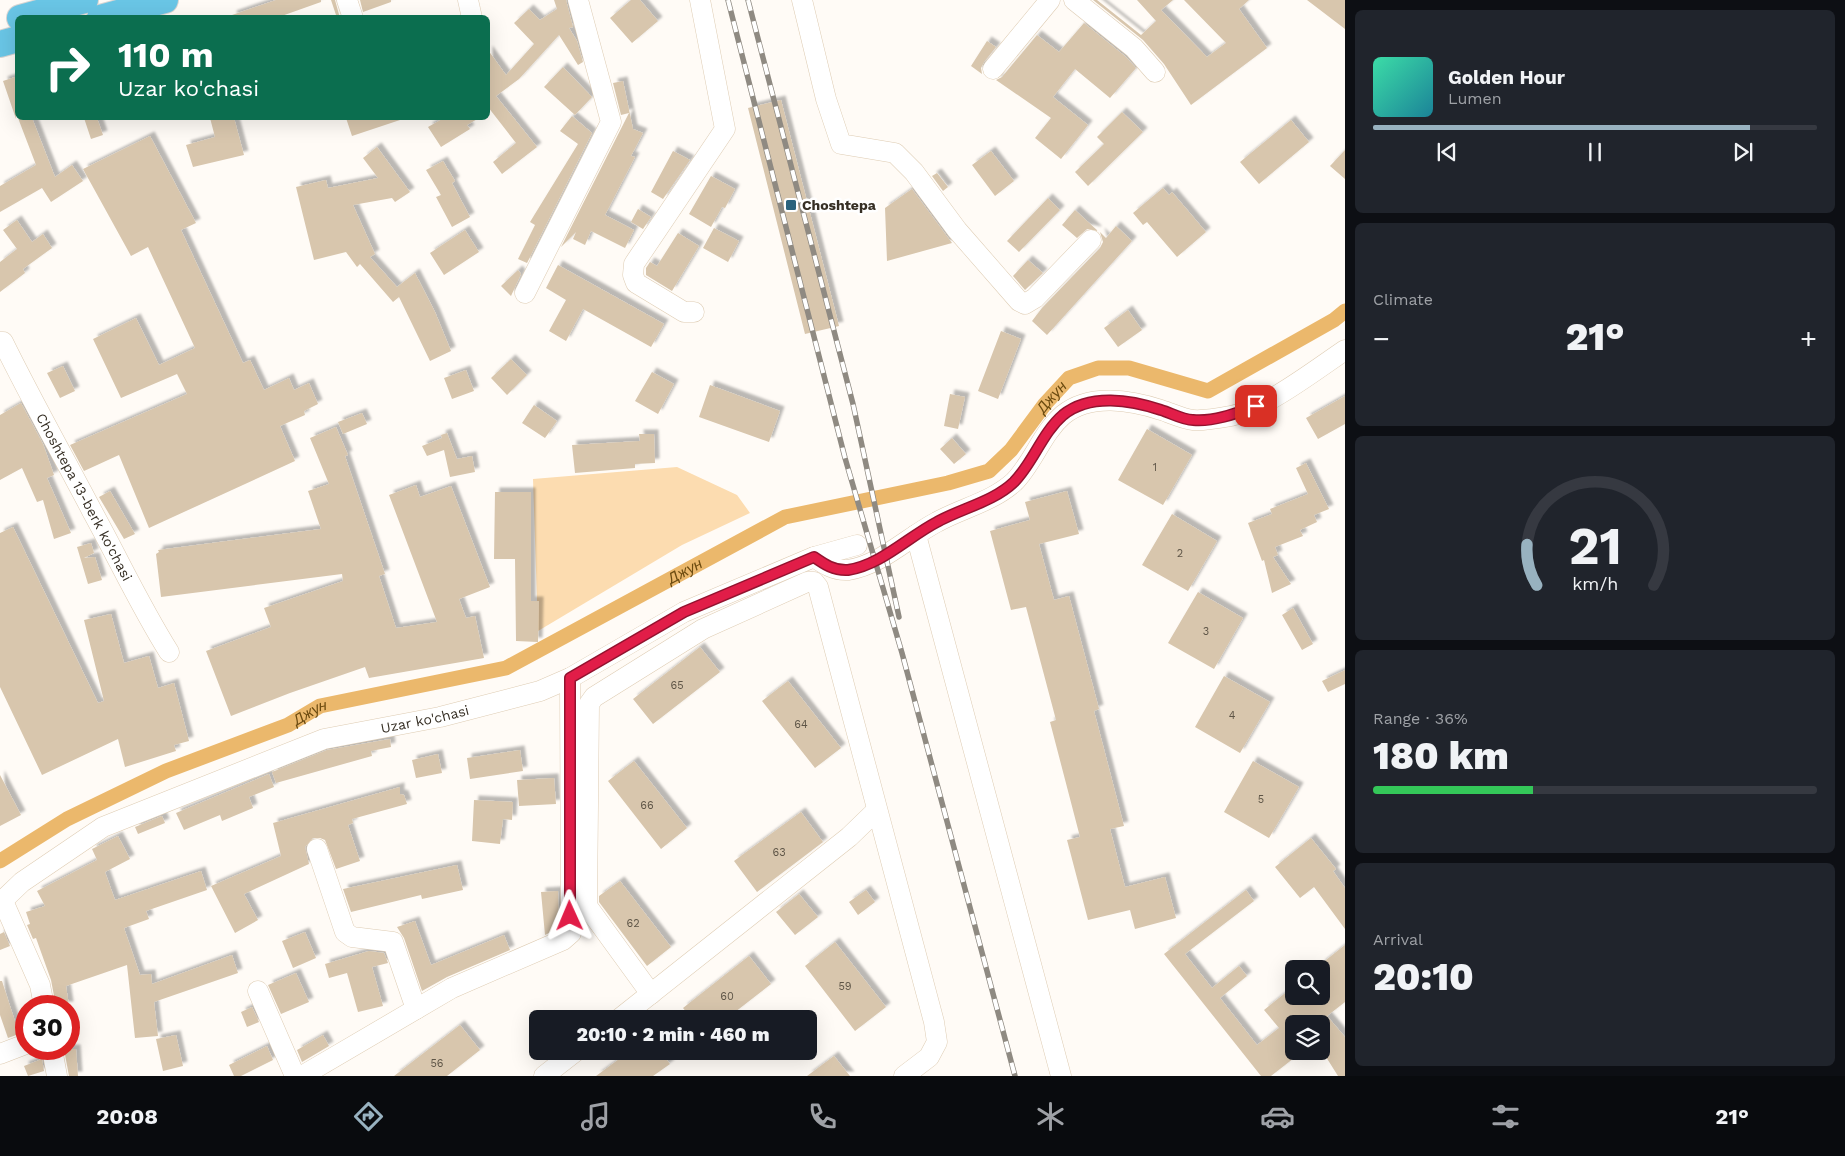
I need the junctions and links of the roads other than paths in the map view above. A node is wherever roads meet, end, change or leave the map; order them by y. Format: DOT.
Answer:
graph roads {
  1 [pos="85,0"];
  2 [pos="165,0"];
  3 [pos="347,0"];
  4 [pos="468,0"];
  5 [pos="578,0"];
  6 [pos="700,0"];
  7 [pos="802,0"];
  8 [pos="1050,0"];
  9 [pos="1074,0"];
  10 [pos="30,15"];
  11 [pos="111,15"];
  12 [pos="352,15"];
  13 [pos="471,15"];
  14 [pos="15,19"];
  15 [pos="0,23"];
  16 [pos="15,40"];
  17 [pos="0,44"];
  18 [pos="994,69"];
  19 [pos="1155,72"];
  20 [pos="1091,240"];
  21 [pos="525,293"];
  22 [pos="694,312"];
  23 [pos="0,342"];
  24 [pos="1345,350"];
  25 [pos="916,535"];
  26 [pos="857,545"];
  27 [pos="816,558"];
  28 [pos="814,582"];
  29 [pos="169,652"];
  30 [pos="570,678"];
  31 [pos="877,810"];
  32 [pos="317,849"];
  33 [pos="2,902"];
  34 [pos="258,991"];
  35 [pos="651,994"];
  36 [pos="42,995"];
  37 [pos="416,1009"];
  38 [pos="631,1010"];
  39 [pos="15,1048"];
  40 [pos="0,1054"];
  41 [pos="54,1060"];
  42 [pos="564,1060"];
  43 [pos="58,1076"];
  44 [pos="295,1076"];
  45 [pos="302,1076"];
  46 [pos="544,1076"];
  47 [pos="904,1076"];
  48 [pos="1061,1076"];
  1 -- 10 [label="main road"];
  2 -- 11 [label="main road"];
  3 -- 12 [label="street"];
  4 -- 13 [label="street"];
  5 -- 21 [label="street"];
  6 -- 22 [label="street"];
  7 -- 20 [label="street"];
  8 -- 18 [label="street"];
  9 -- 19 [label="street"];
  14 -- 15 [label="main road"];
  16 -- 17 [label="main road"];
  23 -- 29 [label="street, Choshtepa 13-berk ko'chasi"];
  24 -- 25 [label="street"];
  25 -- 27 [label="street"];
  25 -- 48 [label="street"];
  26 -- 27 [label="street, Uzar ko'chasi"];
  27 -- 28 [label="street"];
  27 -- 30 [label="street, Uzar ko'chasi"];
  28 -- 31 [label="street"];
  28 -- 35 [label="street"];
  30 -- 33 [label="street, Uzar ko'chasi"];
  30 -- 37 [label="street"];
  31 -- 35 [label="street"];
  31 -- 47 [label="street"];
  32 -- 37 [label="street"];
  33 -- 36 [label="street"];
  34 -- 44 [label="street"];
  35 -- 38 [label="street"];
  37 -- 45 [label="street"];
  39 -- 40 [label="street"];
  41 -- 43 [label="street"];
  42 -- 46 [label="street"];
}
